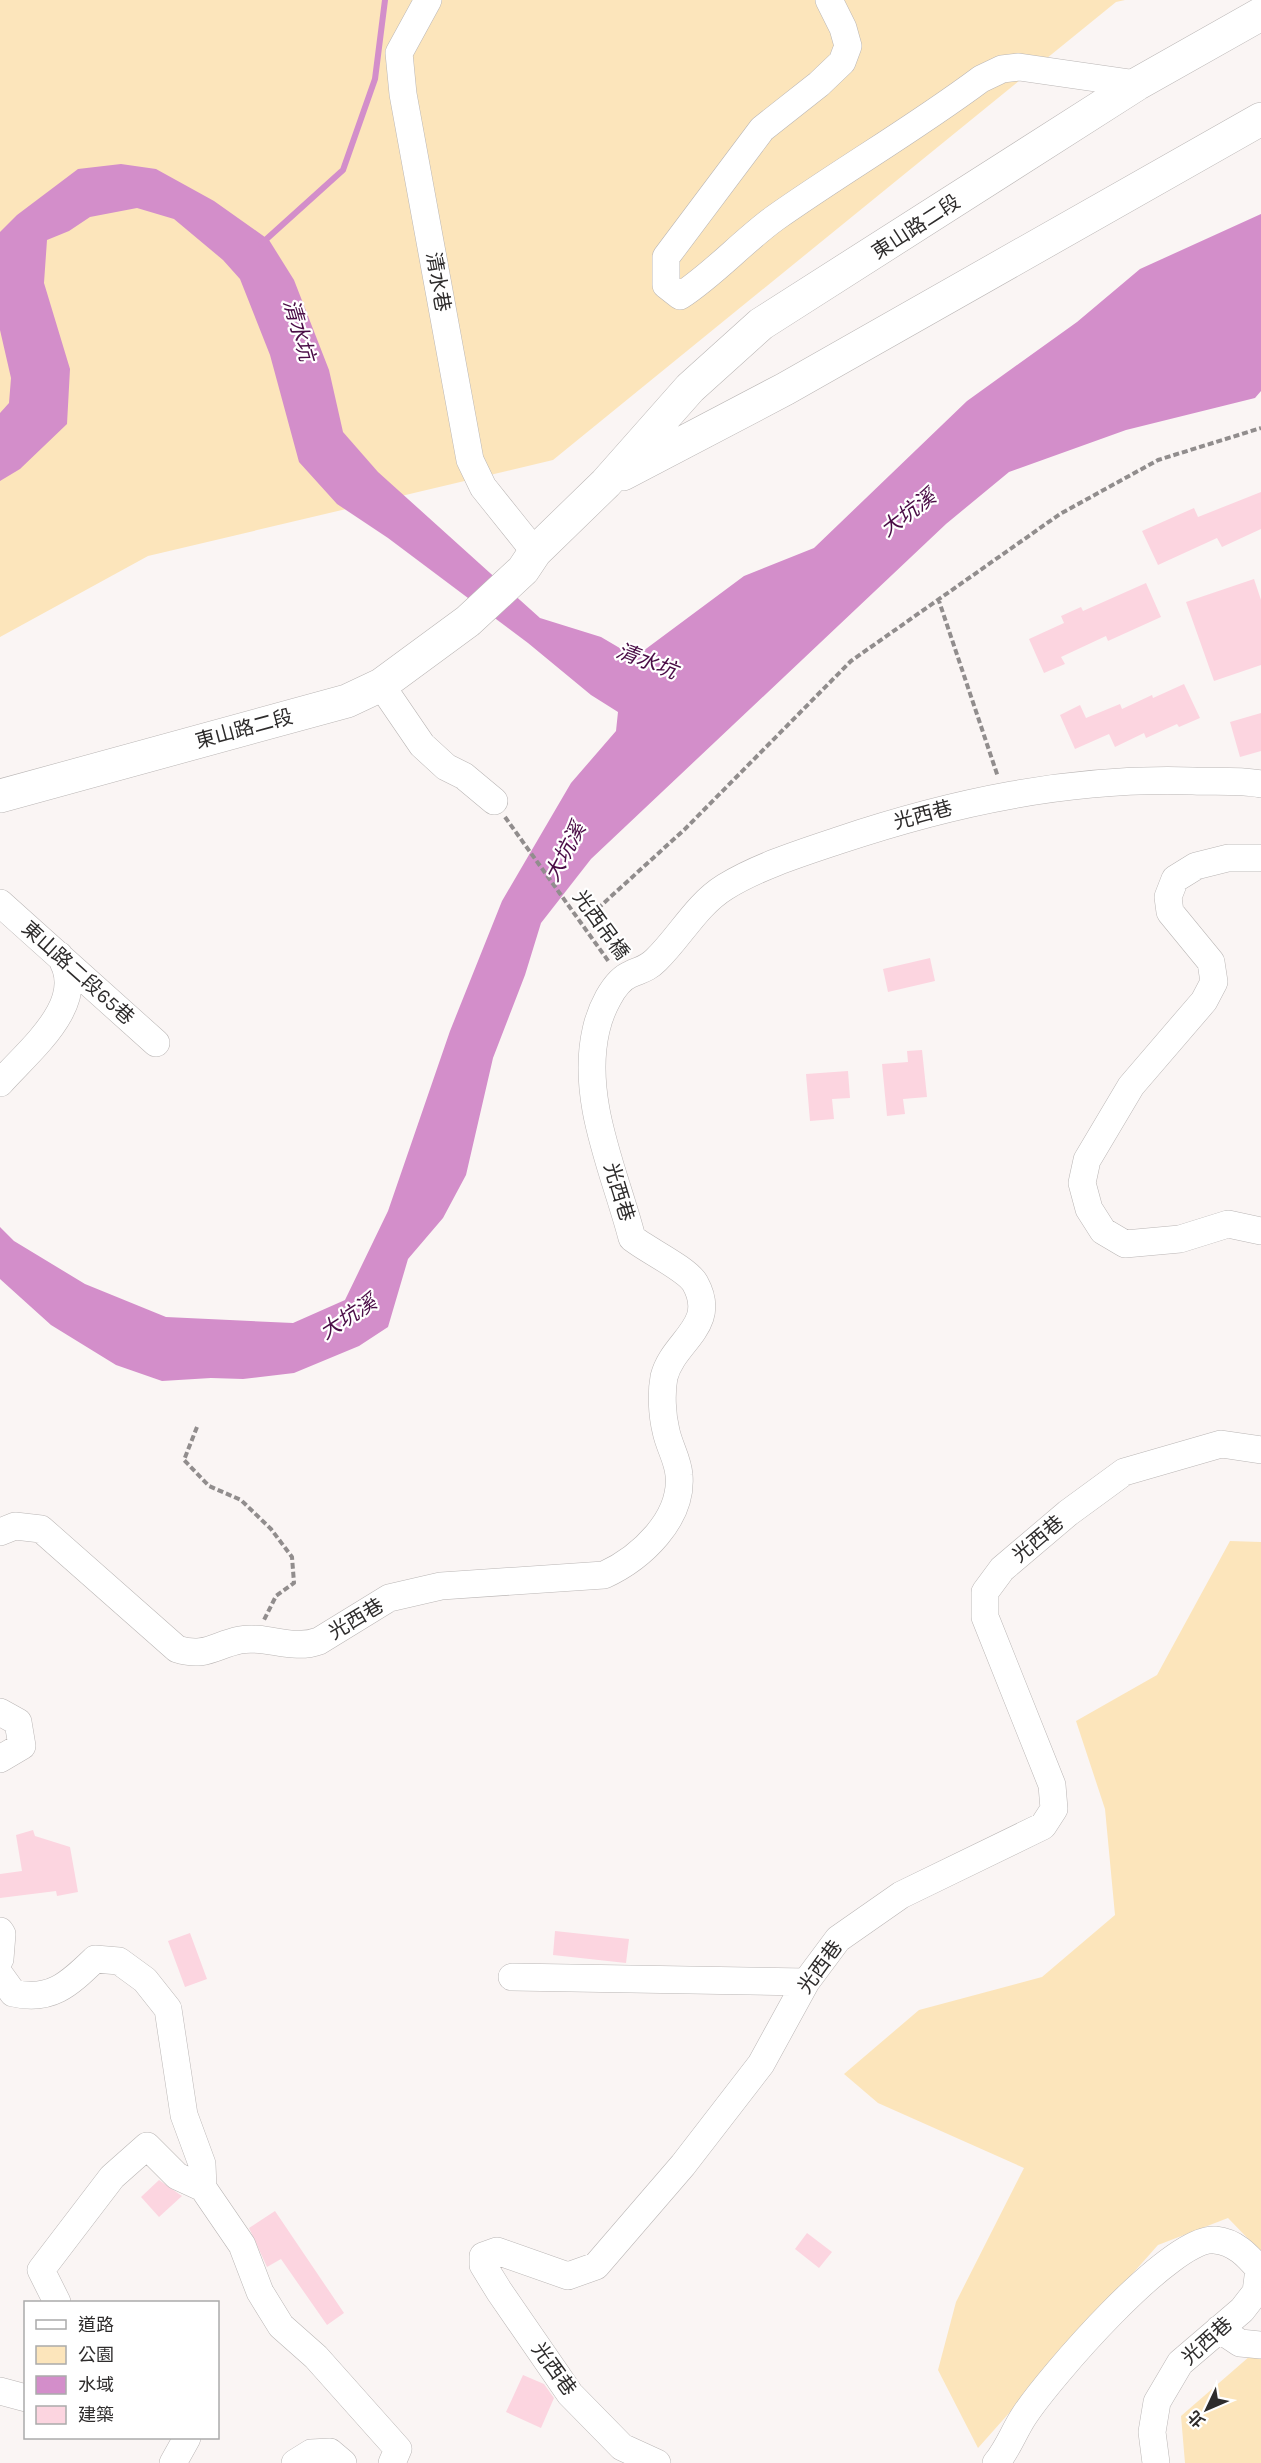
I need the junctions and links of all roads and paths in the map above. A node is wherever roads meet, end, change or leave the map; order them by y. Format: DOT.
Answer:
graph roads {
  1 [pos="428,0"];
  2 [pos="829,0"];
  3 [pos="1261,14"];
  4 [pos="1137,84"];
  5 [pos="1261,119"];
  6 [pos="1261,428"];
  7 [pos="606,483"];
  8 [pos="529,561"];
  9 [pos="938,598"];
  10 [pos="381,685"];
  11 [pos="1261,784"];
  12 [pos="0,796"];
  13 [pos="1004,796"];
  14 [pos="494,801"];
  15 [pos="1261,858"];
  16 [pos="0,903"];
  17 [pos="59,954"];
  18 [pos="626,977"];
  19 [pos="156,1043"];
  20 [pos="0,1083"];
  21 [pos="1261,1231"];
  22 [pos="197,1427"];
  23 [pos="1261,1450"];
  24 [pos="0,1532"];
  25 [pos="258,1641"];
  26 [pos="0,1712"];
  27 [pos="0,1759"];
  28 [pos="0,1931"];
  29 [pos="0,1959"];
  30 [pos="0,1976"];
  31 [pos="512,1977"];
  32 [pos="806,1982"];
  33 [pos="203,2188"];
  34 [pos="56,2301"];
  35 [pos="1219,2329"];
  36 [pos="1261,2345"];
  37 [pos="0,2391"];
  38 [pos="24,2397"];
  39 [pos="186,2439"];
  40 [pos="173,2463"];
  41 [pos="295,2463"];
  42 [pos="343,2463"];
  43 [pos="392,2463"];
  44 [pos="657,2463"];
  45 [pos="996,2463"];
  46 [pos="1156,2463"];
  1 -- 8 [label="lane, 清水巷"];
  2 -- 4 [label="lane"];
  3 -- 4 [label="main road, 東山路二段"];
  4 -- 7 [label="main road, 東山路二段"];
  5 -- 7 [label="main road, 東山路二段"];
  6 -- 9 [label="path"];
  7 -- 8 [label="main road, 東山路二段"];
  8 -- 10 [label="main road, 東山路二段"];
  9 -- 13 [label="path"];
  9 -- 18 [label="path"];
  10 -- 12 [label="main road, 東山路二段"];
  10 -- 14 [label="lane"];
  11 -- 13 [label="lane, 光西巷"];
  13 -- 18 [label="lane, 光西巷"];
  14 -- 18 [label="path, 光西吊橋"];
  15 -- 21 [label="lane"];
  16 -- 17 [label="lane, 東山路二段65巷"];
  17 -- 19 [label="lane, 東山路二段65巷"];
  17 -- 20 [label="lane"];
  18 -- 25 [label="lane, 光西巷"];
  22 -- 25 [label="path"];
  23 -- 32 [label="lane, 光西巷"];
  24 -- 25 [label="lane, 光西巷"];
  26 -- 27 [label="lane"];
  28 -- 29 [label="lane"];
  30 -- 33 [label="lane"];
  31 -- 32 [label="lane"];
  32 -- 44 [label="lane, 光西巷"];
  33 -- 34 [label="lane"];
  33 -- 43 [label="lane"];
  35 -- 36 [label="lane"];
  35 -- 45 [label="lane, 光西巷"];
  35 -- 46 [label="lane, 光西巷"];
  37 -- 38 [label="lane"];
  39 -- 40 [label="lane"];
  41 -- 42 [label="lane"];
}
